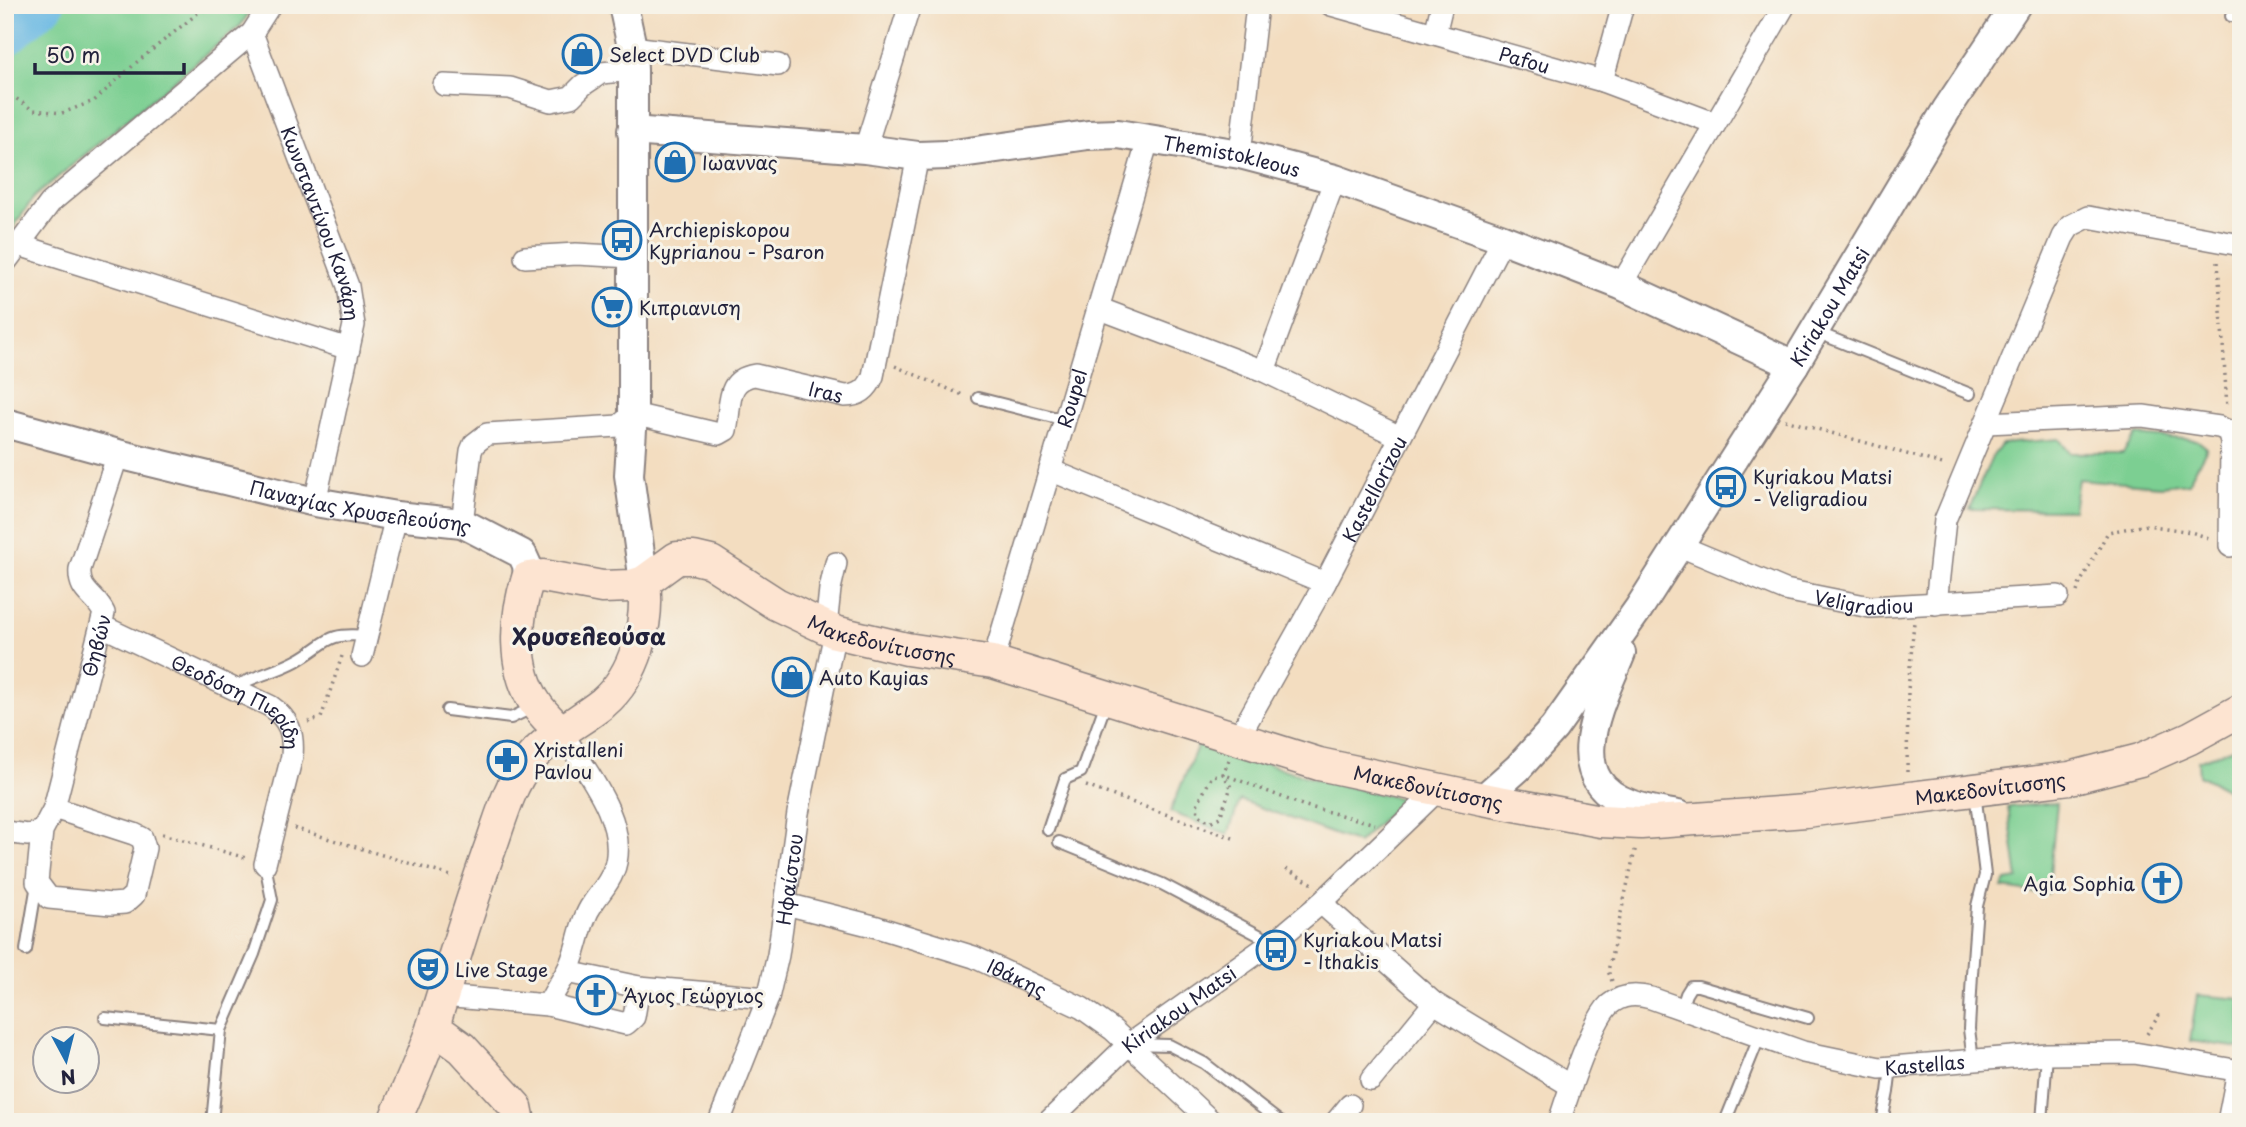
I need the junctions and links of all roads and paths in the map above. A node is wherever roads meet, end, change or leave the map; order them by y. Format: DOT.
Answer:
graph roads {
  1 [pos="208,5"];
  2 [pos="270,5"];
  3 [pos="623,5"];
  4 [pos="910,5"];
  5 [pos="1257,5"];
  6 [pos="1331,5"];
  7 [pos="1443,5"];
  8 [pos="1623,5"];
  9 [pos="1785,5"];
  10 [pos="2016,5"];
  11 [pos="252,33"];
  12 [pos="1435,34"];
  13 [pos="632,59"];
  14 [pos="778,65"];
  15 [pos="1602,81"];
  16 [pos="444,85"];
  17 [pos="5,91"];
  18 [pos="1714,123"];
  19 [pos="632,131"];
  20 [pos="1149,137"];
  21 [pos="865,149"];
  22 [pos="1240,154"];
  23 [pos="918,156"];
  24 [pos="1335,179"];
  25 [pos="1503,239"];
  26 [pos="2217,240"];
  27 [pos="19,245"];
  28 [pos="2241,245"];
  29 [pos="525,257"];
  30 [pos="632,257"];
  31 [pos="5,263"];
  32 [pos="1621,285"];
  33 [pos="1098,308"];
  34 [pos="1814,331"];
  35 [pos="349,349"];
  36 [pos="877,358"];
  37 [pos="1794,365"];
  38 [pos="1264,372"];
  39 [pos="1970,394"];
  40 [pos="978,398"];
  41 [pos="633,414"];
  42 [pos="1763,414"];
  43 [pos="1065,420"];
  44 [pos="5,423"];
  45 [pos="1986,423"];
  46 [pos="2228,431"];
  47 [pos="1400,437"];
  48 [pos="118,454"];
  49 [pos="1050,470"];
  50 [pos="1966,470"];
  51 [pos="315,502"];
  52 [pos="396,516"];
  53 [pos="462,523"];
  54 [pos="1680,546"];
  55 [pos="2230,546"];
  56 [pos="836,563"];
  57 [pos="528,578"];
  58 [pos="644,582"];
  59 [pos="1325,583"];
  60 [pos="2058,596"];
  61 [pos="1926,604"];
  62 [pos="1639,608"];
  63 [pos="2241,617"];
  64 [pos="102,626"];
  65 [pos="830,630"];
  66 [pos="364,647"];
  67 [pos="993,662"];
  68 [pos="234,687"];
  69 [pos="1108,698"];
  70 [pos="536,705"];
  71 [pos="447,710"];
  72 [pos="2241,710"];
  73 [pos="290,728"];
  74 [pos="561,733"];
  75 [pos="1238,738"];
  76 [pos="1223,774"];
  77 [pos="1065,779"];
  78 [pos="1439,789"];
  79 [pos="1975,790"];
  80 [pos="1109,794"];
  81 [pos="1483,799"];
  82 [pos="1906,799"];
  83 [pos="1107,800"];
  84 [pos="54,808"];
  85 [pos="1696,819"];
  86 [pos="276,822"];
  87 [pos="1641,823"];
  88 [pos="1048,830"];
  89 [pos="1397,830"];
  90 [pos="42,831"];
  91 [pos="5,832"];
  92 [pos="142,838"];
  93 [pos="1233,838"];
  94 [pos="1059,842"];
  95 [pos="264,864"];
  96 [pos="1286,869"];
  97 [pos="37,882"];
  98 [pos="477,884"];
  99 [pos="1325,898"];
  100 [pos="786,904"];
  101 [pos="1272,942"];
  102 [pos="26,950"];
  103 [pos="567,972"];
  104 [pos="639,987"];
  105 [pos="442,996"];
  106 [pos="768,998"];
  107 [pos="1618,999"];
  108 [pos="1434,1003"];
  109 [pos="548,1005"];
  110 [pos="1681,1009"];
  111 [pos="104,1018"];
  112 [pos="1808,1018"];
  113 [pos="433,1027"];
  114 [pos="221,1030"];
  115 [pos="1759,1038"];
  116 [pos="1129,1044"];
  117 [pos="2047,1054"];
  118 [pos="1973,1060"];
  119 [pos="1891,1067"];
  120 [pos="2239,1071"];
  121 [pos="1370,1080"];
  122 [pos="1571,1086"];
  123 [pos="1350,1105"];
  124 [pos="212,1122"];
  125 [pos="394,1122"];
  126 [pos="519,1122"];
  127 [pos="719,1122"];
  128 [pos="1048,1122"];
  129 [pos="1212,1122"];
  130 [pos="1280,1122"];
  131 [pos="1336,1122"];
  132 [pos="1559,1122"];
  133 [pos="1725,1122"];
  134 [pos="1882,1122"];
  135 [pos="2042,1122"];
  136 [pos="2228,1122"];
  1 -- 17 [label="path"];
  2 -- 11 [label="street"];
  3 -- 13 [label="street"];
  4 -- 21 [label="street"];
  5 -- 22 [label="street"];
  6 -- 12 [label="street, Pafou"];
  7 -- 12 [label="street"];
  8 -- 15 [label="street"];
  9 -- 18 [label="street"];
  10 -- 34 [label="street, Kiriakou Matsi"];
  11 -- 27 [label="street"];
  11 -- 35 [label="street, Κωνσταντίνου Κανάρη"];
  12 -- 15 [label="street, Pafou"];
  13 -- 14 [label="street"];
  13 -- 16 [label="street"];
  13 -- 19 [label="street"];
  15 -- 18 [label="street, Pafou"];
  18 -- 32 [label="street"];
  19 -- 21 [label="street, Themistokleous"];
  19 -- 30 [label="street"];
  20 -- 22 [label="street, Themistokleous"];
  20 -- 23 [label="street, Themistokleous"];
  20 -- 33 [label="street, Roupel"];
  21 -- 23 [label="street, Themistokleous"];
  22 -- 24 [label="street, Themistokleous"];
  23 -- 36 [label="street, Iras"];
  24 -- 25 [label="street, Themistokleous"];
  24 -- 38 [label="street"];
  25 -- 32 [label="street, Themistokleous"];
  25 -- 47 [label="street, Kastellorizou"];
  26 -- 28 [label="street"];
  26 -- 45 [label="street"];
  26 -- 46 [label="path"];
  27 -- 31 [label="street"];
  27 -- 35 [label="street"];
  29 -- 30 [label="street"];
  30 -- 41 [label="street"];
  32 -- 37 [label="street, Themistokleous"];
  33 -- 38 [label="street"];
  33 -- 43 [label="street, Roupel"];
  34 -- 37 [label="street, Kiriakou Matsi"];
  34 -- 39 [label="lane"];
  35 -- 51 [label="street, Κωνσταντίνου Κανάρη"];
  36 -- 40 [label="path"];
  36 -- 41 [label="street, Iras"];
  37 -- 42 [label="street, Kiriakou Matsi"];
  38 -- 47 [label="street"];
  40 -- 43 [label="lane"];
  41 -- 53 [label="street"];
  41 -- 58 [label="street"];
  42 -- 50 [label="path"];
  42 -- 54 [label="street, Kiriakou Matsi"];
  43 -- 49 [label="street, Roupel"];
  44 -- 48 [label="street, Παναγίας Χρυσελεούσης"];
  45 -- 46 [label="street"];
  45 -- 50 [label="street"];
  46 -- 55 [label="street"];
  47 -- 59 [label="street, Kastellorizou"];
  48 -- 51 [label="street, Παναγίας Χρυσελεούσης"];
  48 -- 64 [label="street, Θηβών"];
  49 -- 59 [label="street"];
  49 -- 67 [label="street, Roupel"];
  50 -- 61 [label="street"];
  51 -- 52 [label="street, Παναγίας Χρυσελεούσης"];
  52 -- 53 [label="street, Παναγίας Χρυσελεούσης"];
  52 -- 66 [label="street"];
  53 -- 57 [label="street, Παναγίας Χρυσελεούσης"];
  54 -- 61 [label="street, Veligradiou"];
  54 -- 62 [label="street, Kiriakou Matsi"];
  55 -- 60 [label="path"];
  55 -- 63 [label="path"];
  56 -- 65 [label="street, Ηφαίστου"];
  57 -- 58 [label="main road"];
  57 -- 70 [label="main road"];
  58 -- 65 [label="main road, Μακεδονίτισσης"];
  58 -- 74 [label="main road"];
  59 -- 75 [label="street, Kastellorizou"];
  60 -- 61 [label="street, Veligradiou"];
  61 -- 82 [label="path"];
  62 -- 81 [label="street, Kiriakou Matsi"];
  62 -- 85 [label="street, Kiriakou Matsi"];
  64 -- 68 [label="street, Θεοδόση Πιερίδη"];
  64 -- 84 [label="street, Θηβών"];
  65 -- 67 [label="main road, Μακεδονίτισσης"];
  65 -- 100 [label="street, Ηφαίστου"];
  66 -- 68 [label="lane"];
  66 -- 73 [label="path"];
  67 -- 69 [label="main road, Μακεδονίτισσης"];
  68 -- 73 [label="street, Θεοδόση Πιερίδη"];
  69 -- 75 [label="main road, Μακεδονίτισσης"];
  69 -- 77 [label="lane"];
  70 -- 71 [label="lane"];
  70 -- 74 [label="main road"];
  72 -- 79 [label="main road, Μακεδονίτισσης"];
  73 -- 86 [label="street, Θεοδόση Πιερίδη"];
  74 -- 98 [label="main road"];
  74 -- 103 [label="street"];
  75 -- 76 [label="path"];
  75 -- 78 [label="main road, Μακεδονίτισσης"];
  76 -- 76 [label="path"];
  76 -- 89 [label="path"];
  77 -- 80 [label="path"];
  77 -- 88 [label="lane"];
  78 -- 81 [label="main road, Μακεδονίτισσης"];
  78 -- 89 [label="street, Kiriakou Matsi"];
  79 -- 82 [label="main road, Μακεδονίτισσης"];
  79 -- 118 [label="lane"];
  80 -- 83 [label="path"];
  80 -- 93 [label="path"];
  81 -- 87 [label="main road, Μακεδονίτισσης"];
  82 -- 85 [label="main road, Μακεδονίτισσης"];
  84 -- 90 [label="street"];
  84 -- 92 [label="street"];
  85 -- 87 [label="main road, Μακεδονίτισσης"];
  86 -- 95 [label="street, Θεοδόση Πιερίδη"];
  86 -- 98 [label="path"];
  87 -- 107 [label="path"];
  89 -- 99 [label="street, Kiriakou Matsi"];
  90 -- 91 [label="street"];
  90 -- 97 [label="street"];
  92 -- 95 [label="path"];
  92 -- 97 [label="street"];
  94 -- 101 [label="lane"];
  95 -- 114 [label="lane"];
  96 -- 99 [label="path"];
  97 -- 102 [label="lane"];
  98 -- 105 [label="main road"];
  99 -- 101 [label="street, Kiriakou Matsi"];
  99 -- 108 [label="street"];
  100 -- 106 [label="street, Ηφαίστου"];
  100 -- 116 [label="street, Ιθάκης"];
  101 -- 116 [label="street, Kiriakou Matsi"];
  103 -- 104 [label="street"];
  103 -- 109 [label="street"];
  104 -- 106 [label="street"];
  104 -- 109 [label="street"];
  105 -- 109 [label="street"];
  105 -- 113 [label="main road"];
  106 -- 127 [label="street, Ηφαίστου"];
  107 -- 110 [label="street, Kastellas"];
  107 -- 122 [label="street"];
  108 -- 121 [label="street"];
  108 -- 122 [label="street"];
  110 -- 112 [label="lane"];
  110 -- 115 [label="street, Kastellas"];
  111 -- 114 [label="lane"];
  113 -- 125 [label="main road"];
  113 -- 126 [label="main road"];
  114 -- 124 [label="lane"];
  115 -- 119 [label="street, Kastellas"];
  115 -- 133 [label="lane"];
  116 -- 128 [label="street, Kiriakou Matsi"];
  116 -- 129 [label="street, Ιθάκης"];
  116 -- 130 [label="lane"];
  117 -- 118 [label="street, Kastellas"];
  117 -- 120 [label="street, Kastellas"];
  117 -- 135 [label="lane"];
  118 -- 119 [label="street, Kastellas"];
  119 -- 134 [label="lane"];
  120 -- 136 [label="street"];
  122 -- 132 [label="street"];
  123 -- 131 [label="street"];
}
